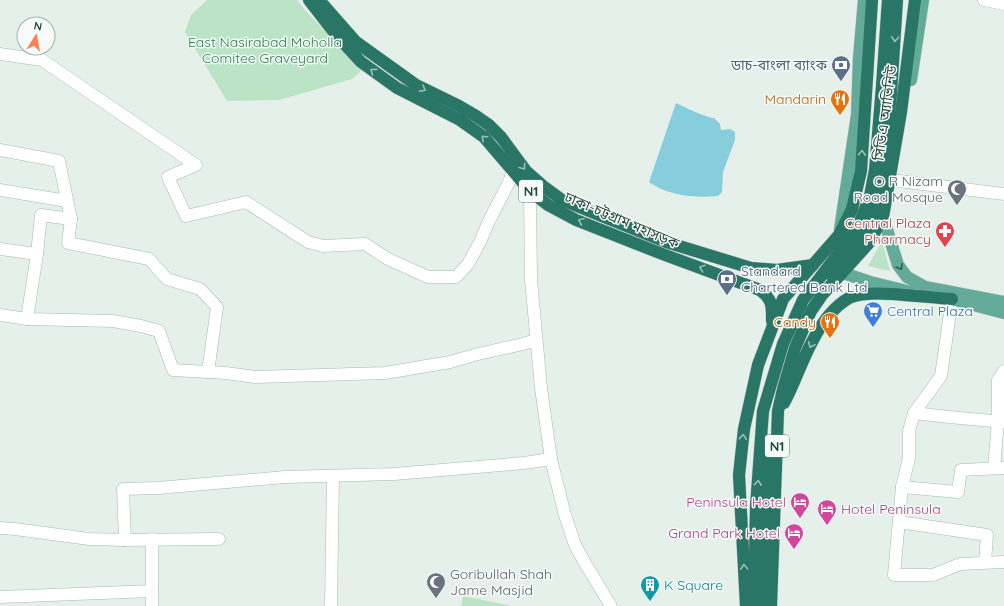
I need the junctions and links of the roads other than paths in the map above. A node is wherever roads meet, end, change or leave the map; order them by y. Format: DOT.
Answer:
graph roads {
  1 [pos="309,0"];
  2 [pos="319,0"];
  3 [pos="864,0"];
  4 [pos="872,0"];
  5 [pos="888,0"];
  6 [pos="897,0"];
  7 [pos="915,0"];
  8 [pos="923,0"];
  9 [pos="984,0"];
  10 [pos="1004,4"];
  11 [pos="0,54"];
  12 [pos="902,107"];
  13 [pos="0,150"];
  14 [pos="512,172"];
  15 [pos="891,180"];
  16 [pos="0,190"];
  17 [pos="530,191"];
  18 [pos="1004,194"];
  19 [pos="67,201"];
  20 [pos="883,217"];
  21 [pos="71,219"];
  22 [pos="839,235"];
  23 [pos="0,249"];
  24 [pos="37,254"];
  25 [pos="813,264"];
  26 [pos="843,272"];
  27 [pos="952,299"];
  28 [pos="1004,302"];
  29 [pos="1004,313"];
  30 [pos="0,315"];
  31 [pos="27,319"];
  32 [pos="771,332"];
  33 [pos="536,340"];
  34 [pos="1004,371"];
  35 [pos="208,372"];
  36 [pos="778,411"];
  37 [pos="914,413"];
  38 [pos="1001,422"];
  39 [pos="551,459"];
  40 [pos="999,468"];
  41 [pos="333,476"];
  42 [pos="902,487"];
  43 [pos="899,522"];
  44 [pos="0,528"];
  45 [pos="152,539"];
  46 [pos="219,539"];
  47 [pos="125,540"];
  48 [pos="985,562"];
  49 [pos="1004,562"];
  50 [pos="152,591"];
  51 [pos="0,597"];
  52 [pos="152,606"];
  53 [pos="331,606"];
  54 [pos="610,606"];
  55 [pos="746,606"];
  56 [pos="754,606"];
  57 [pos="763,606"];
  58 [pos="771,606"];
  14 -- 1 [label="highway, ঢাকা-চট্টগ্রাম মহাসড়ক / N1, one-way"];
  2 -- 25 [label="highway, ঢাকা-চট্টগ্রাম মহাসড়ক / N1, one-way"];
  3 -- 22 [label="main road"];
  22 -- 4 [label="highway, সিডিএ অ্যাভিনিউ / N1, one-way"];
  56 -- 5 [label="highway, one-way"];
  6 -- 57 [label="highway, one-way"];
  7 -- 12 [label="highway, সিডিএ অ্যাভিনিউ / N1"];
  8 -- 12 [label="main road"];
  9 -- 10 [label="street"];
  11 -- 14 [label="street"];
  12 -- 15 [label="highway, সিডিএ অ্যাভিনিউ / N1"];
  13 -- 19 [label="street"];
  14 -- 17 [label="highway, ঢাকা-চট্টগ্রাম মহাসড়ক / N1"];
  15 -- 18 [label="street"];
  15 -- 20 [label="highway, সিডিএ অ্যাভিনিউ / N1"];
  16 -- 19 [label="street"];
  32 -- 17 [label="highway, ঢাকা-চট্টগ্রাম মহাসড়ক / N1, one-way"];
  17 -- 33 [label="street"];
  19 -- 21 [label="street"];
  20 -- 26 [label="highway, সিডিএ অ্যাভিনিউ / N1"];
  20 -- 28 [label="main road, one-way"];
  21 -- 24 [label="street"];
  21 -- 35 [label="street"];
  22 -- 25 [label="highway, সিডিএ অ্যাভিনিউ / N1"];
  23 -- 24 [label="street"];
  24 -- 31 [label="street"];
  25 -- 32 [label="highway, সিডিএ অ্যাভিনিউ / N1"];
  26 -- 27 [label="main road"];
  26 -- 36 [label="highway, সিডিএ অ্যাভিনিউ / N1"];
  27 -- 29 [label="main road"];
  27 -- 36 [label="highway, one-way"];
  27 -- 37 [label="street"];
  30 -- 31 [label="street"];
  31 -- 35 [label="street"];
  55 -- 32 [label="highway, সিডিএ অ্যাভিনিউ / N1, one-way"];
  33 -- 35 [label="street"];
  33 -- 39 [label="street"];
  34 -- 38 [label="street"];
  36 -- 58 [label="highway, সিডিএ অ্যাভিনিউ / N1"];
  37 -- 38 [label="street"];
  37 -- 42 [label="street"];
  38 -- 40 [label="street"];
  39 -- 41 [label="street"];
  39 -- 54 [label="street"];
  40 -- 42 [label="street"];
  41 -- 47 [label="street"];
  41 -- 53 [label="street"];
  42 -- 43 [label="street"];
  43 -- 48 [label="street"];
  43 -- 48 [label="street"];
  44 -- 47 [label="street"];
  45 -- 46 [label="street"];
  45 -- 47 [label="street"];
  45 -- 50 [label="street"];
  48 -- 49 [label="street"];
  50 -- 51 [label="street"];
  50 -- 52 [label="street"];
}
